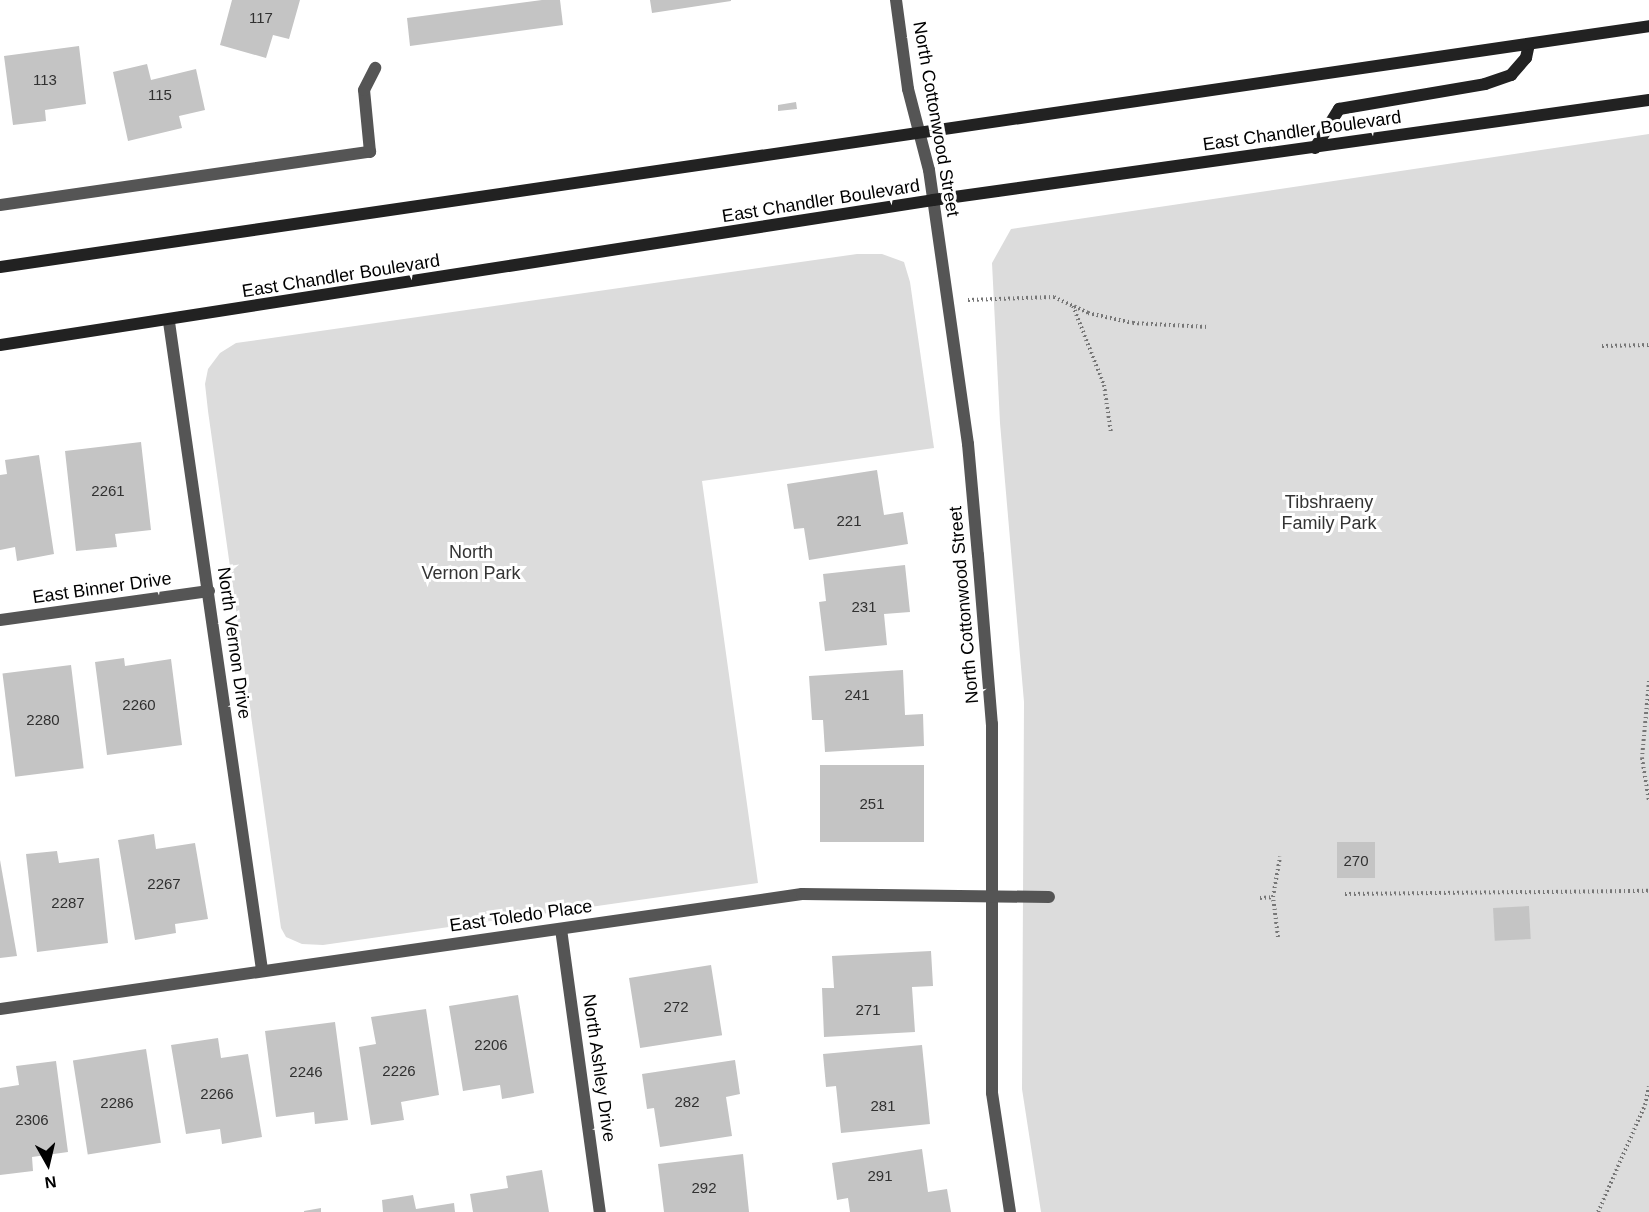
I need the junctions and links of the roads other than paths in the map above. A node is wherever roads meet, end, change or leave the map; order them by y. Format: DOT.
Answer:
graph roads {
  1 [pos="896,0"];
  2 [pos="1649,26"];
  3 [pos="1529,44"];
  4 [pos="375,68"];
  5 [pos="1649,100"];
  6 [pos="922,133"];
  7 [pos="1315,148"];
  8 [pos="933,200"];
  9 [pos="0,205"];
  10 [pos="0,267"];
  11 [pos="169,322"];
  12 [pos="0,345"];
  13 [pos="209,591"];
  14 [pos="0,620"];
  15 [pos="990,895"];
  16 [pos="1049,897"];
  17 [pos="561,929"];
  18 [pos="262,970"];
  19 [pos="0,1009"];
  20 [pos="600,1212"];
  21 [pos="1010,1212"];
  1 -- 6 [label="street, North Cottonwood Street"];
  2 -- 3 [label="main road"];
  3 -- 6 [label="main road"];
  3 -- 7 [label="main road"];
  4 -- 9 [label="street"];
  5 -- 7 [label="main road, East Chandler Boulevard"];
  6 -- 8 [label="street, North Cottonwood Street"];
  6 -- 10 [label="main road"];
  7 -- 8 [label="main road, East Chandler Boulevard"];
  8 -- 11 [label="main road, East Chandler Boulevard"];
  8 -- 15 [label="street, North Cottonwood Street"];
  11 -- 12 [label="main road, East Chandler Boulevard"];
  11 -- 13 [label="street, North Vernon Drive"];
  13 -- 14 [label="street, East Binner Drive"];
  13 -- 18 [label="street, North Vernon Drive"];
  15 -- 16 [label="street, East Toledo Place"];
  15 -- 17 [label="street, East Toledo Place"];
  15 -- 21 [label="street, North Cottonwood Street"];
  17 -- 18 [label="street, East Toledo Place"];
  17 -- 20 [label="street, North Ashley Drive"];
  18 -- 19 [label="street, East Toledo Place"];
}
